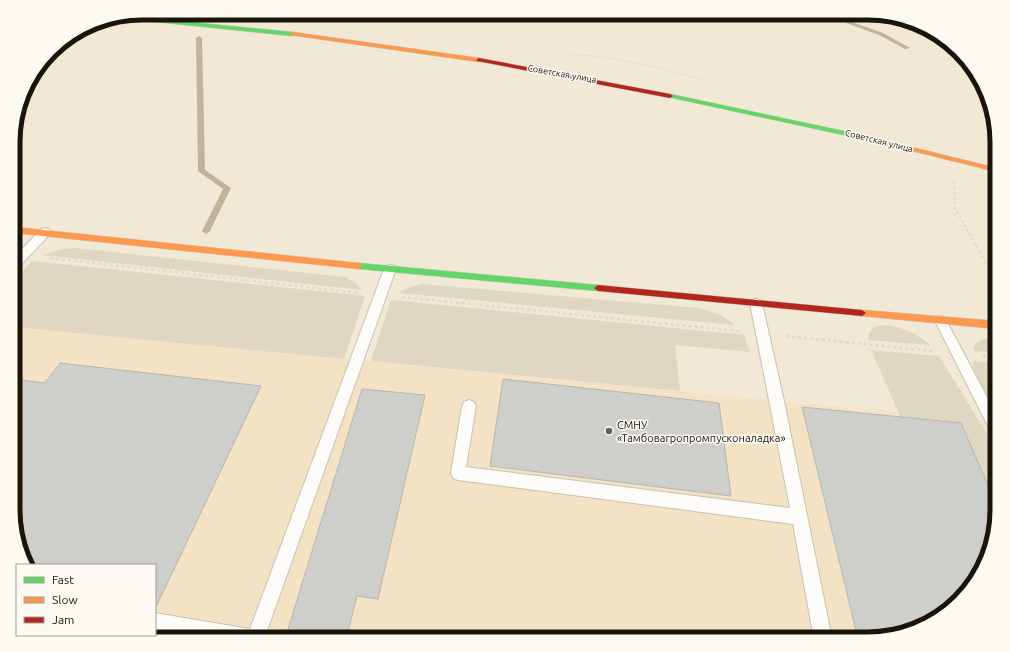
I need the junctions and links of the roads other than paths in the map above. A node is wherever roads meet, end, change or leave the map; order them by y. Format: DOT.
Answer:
graph roads {
  1 [pos="142,20"];
  2 [pos="990,168"];
  3 [pos="20,230"];
  4 [pos="45,232"];
  5 [pos="20,259"];
  6 [pos="390,269"];
  7 [pos="756,304"];
  8 [pos="941,321"];
  9 [pos="990,324"];
  10 [pos="469,406"];
  11 [pos="990,417"];
  12 [pos="800,517"];
  13 [pos="156,622"];
  14 [pos="218,632"];
  15 [pos="257,632"];
  16 [pos="822,632"];
  1 -- 2 [label="main road, Советская улица"];
  3 -- 4 [label="main road"];
  4 -- 5 [label="lane"];
  4 -- 6 [label="main road"];
  6 -- 7 [label="main road"];
  6 -- 15 [label="lane"];
  7 -- 8 [label="main road"];
  7 -- 12 [label="lane"];
  8 -- 9 [label="main road"];
  8 -- 11 [label="lane"];
  10 -- 12 [label="lane"];
  12 -- 16 [label="lane"];
  13 -- 14 [label="lane"];
}
